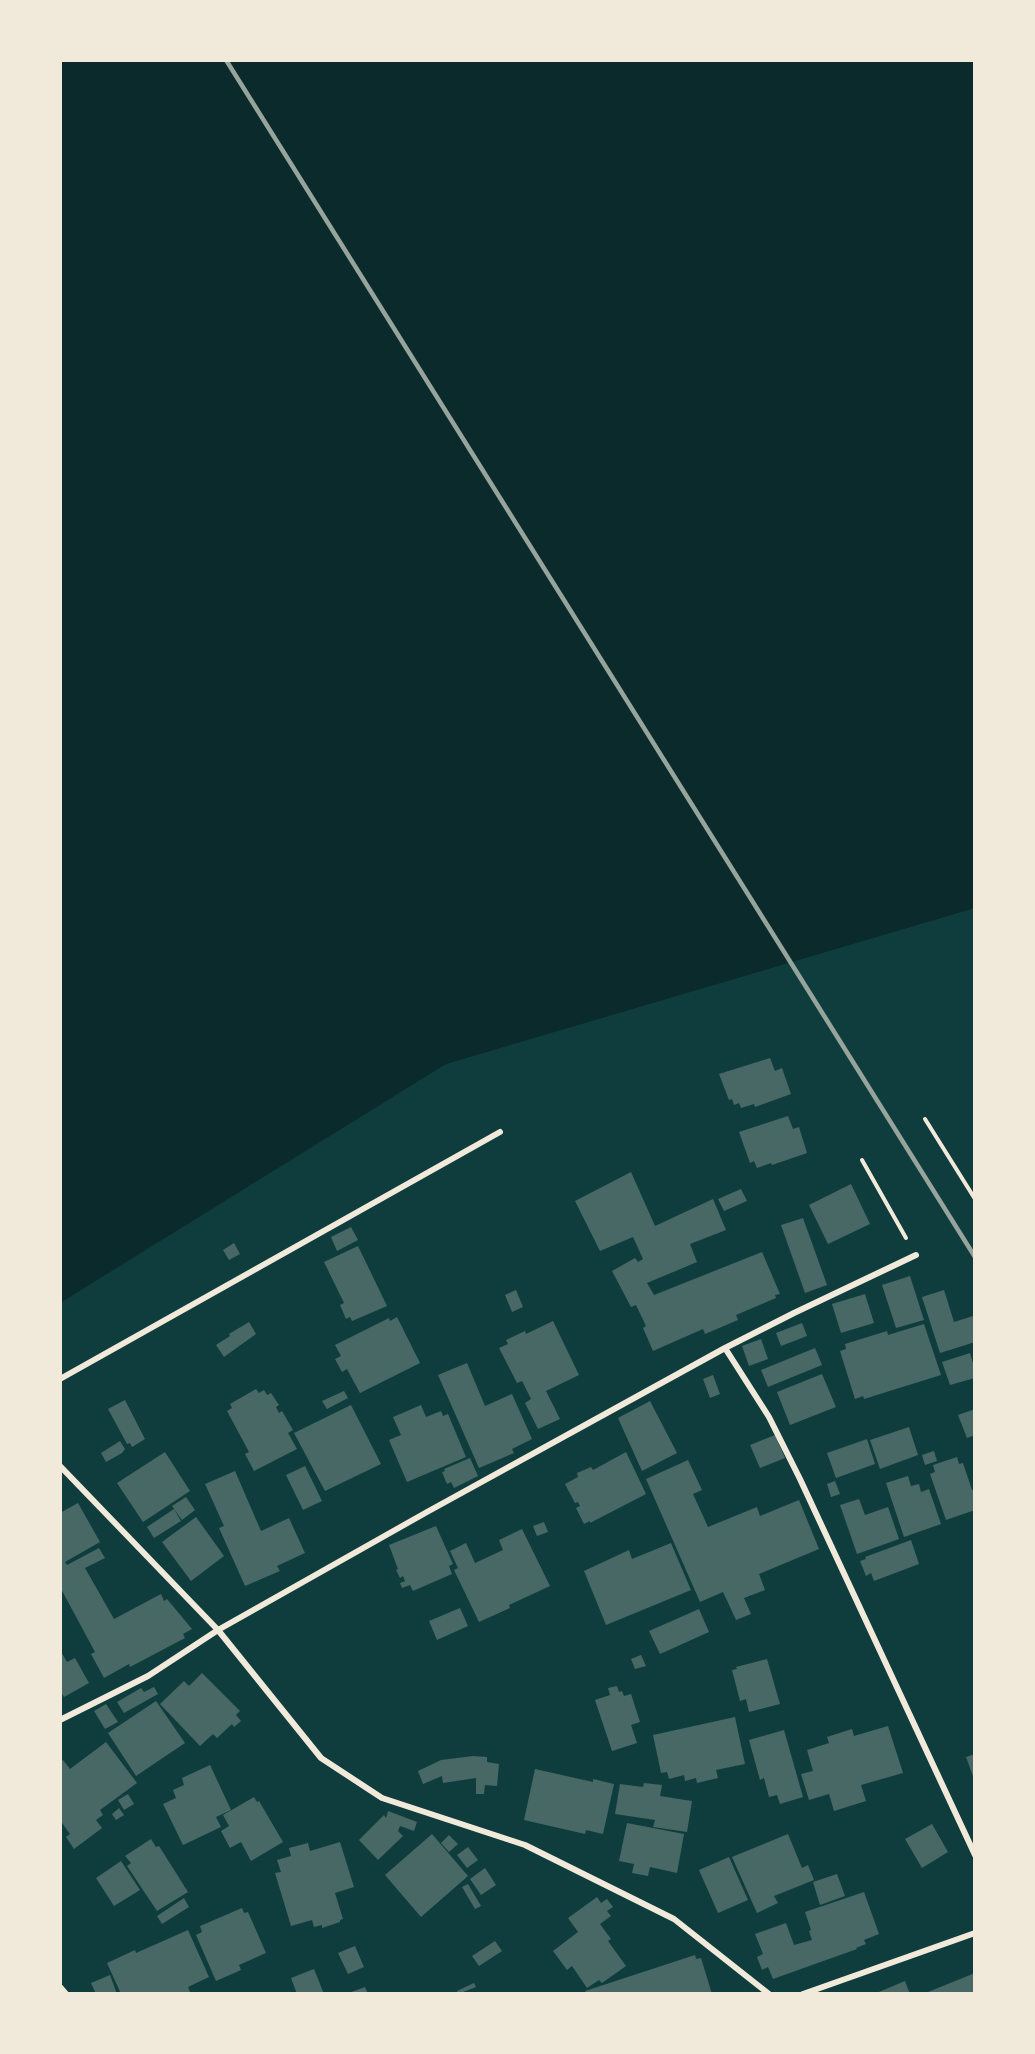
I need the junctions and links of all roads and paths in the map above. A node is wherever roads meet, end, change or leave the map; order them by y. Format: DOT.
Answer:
graph roads {
  1 [pos="925,1119"];
  2 [pos="500,1132"];
  3 [pos="862,1160"];
  4 [pos="975,1199"];
  5 [pos="916,1255"];
  6 [pos="725,1348"];
  7 [pos="60,1379"];
  8 [pos="60,1466"];
  9 [pos="218,1630"];
  10 [pos="60,1720"];
  11 [pos="975,1855"];
  12 [pos="975,1933"];
  13 [pos="60,1987"];
  14 [pos="66,1994"];
  15 [pos="769,1994"];
  16 [pos="803,1994"];
  1 -- 4 [label="path"];
  2 -- 7 [label="street"];
  3 -- 5 [label="path"];
  5 -- 6 [label="street"];
  6 -- 9 [label="street"];
  6 -- 11 [label="street"];
  8 -- 9 [label="street"];
  9 -- 10 [label="street"];
  9 -- 15 [label="street"];
  12 -- 16 [label="street"];
  13 -- 14 [label="street"];
}
